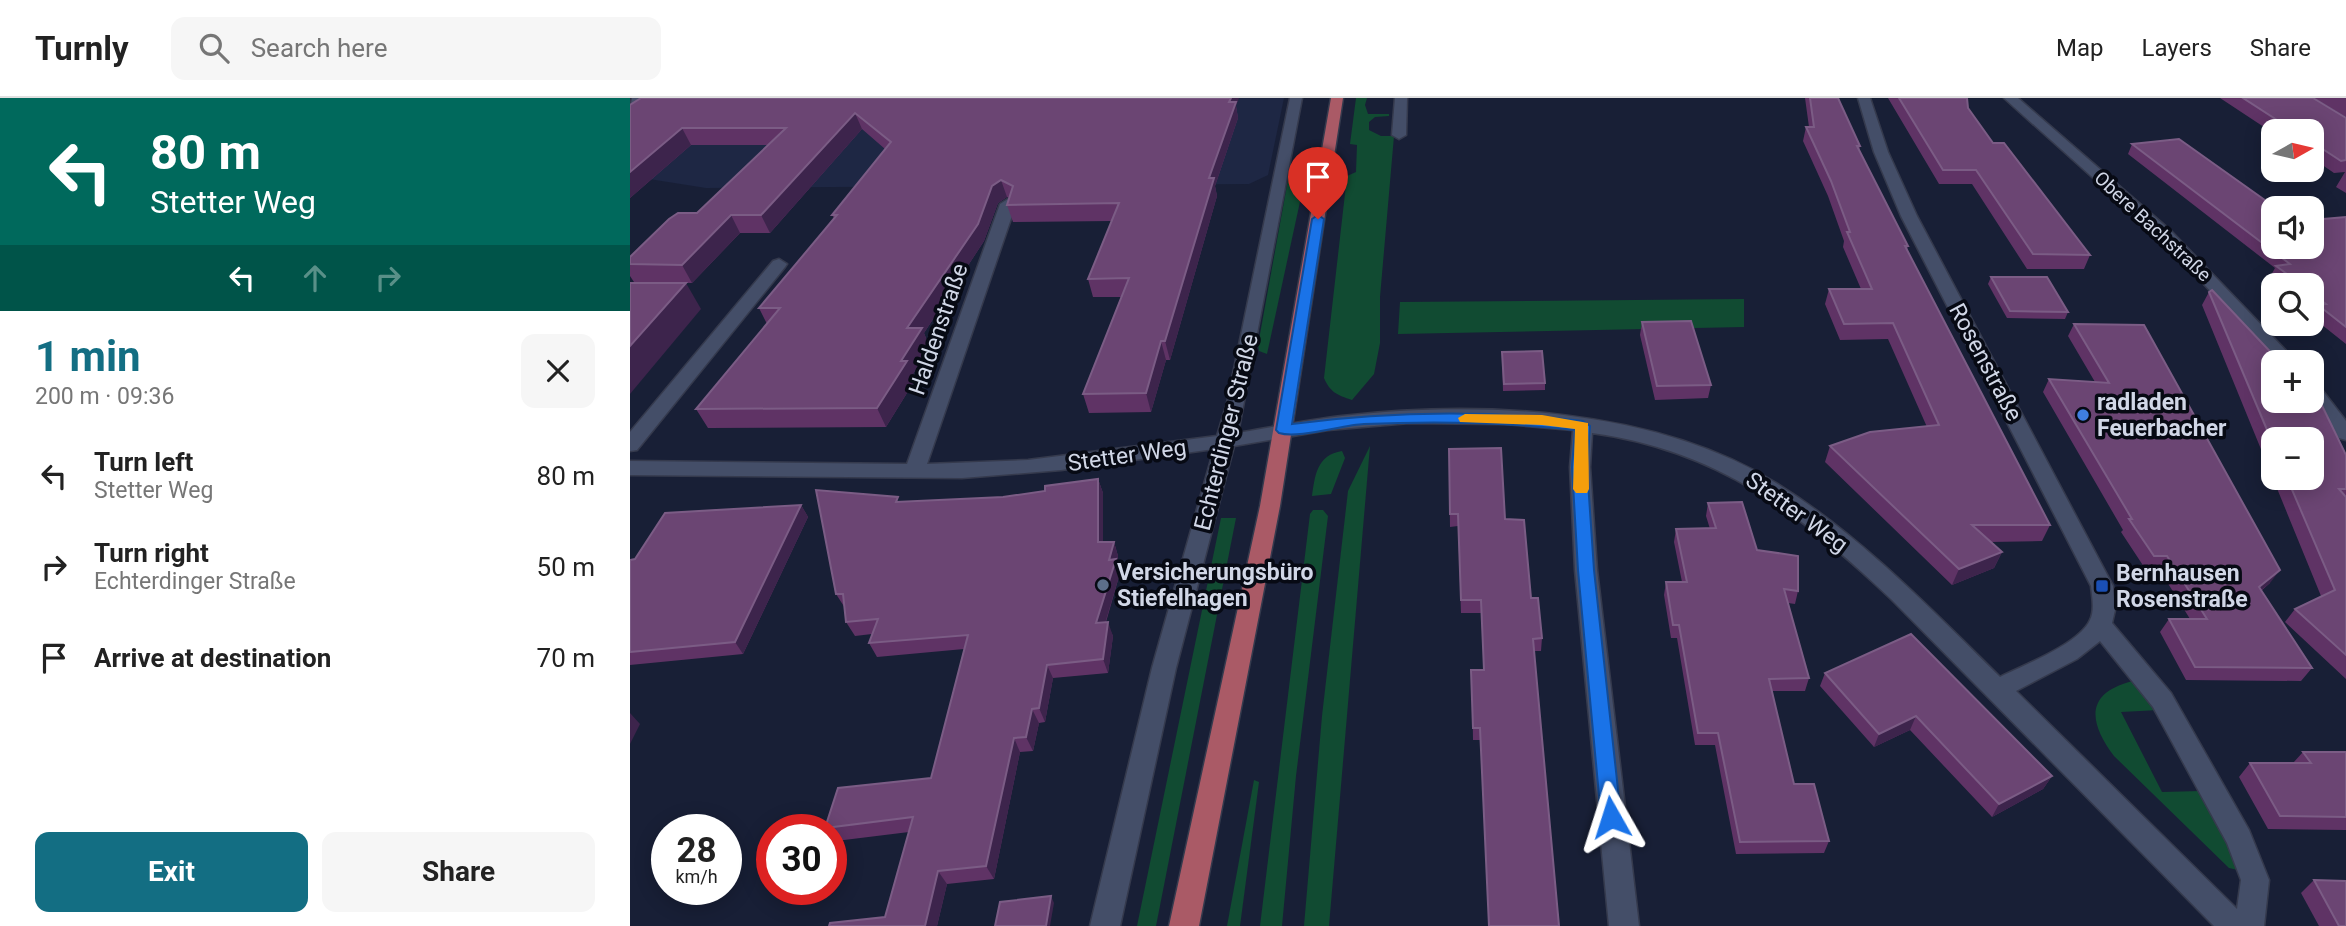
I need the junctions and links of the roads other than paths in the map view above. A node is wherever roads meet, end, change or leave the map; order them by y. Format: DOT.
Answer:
graph roads {
  1 [pos="641,98"];
  2 [pos="1296,98"];
  3 [pos="1337,98"];
  4 [pos="1401,98"];
  5 [pos="1864,98"];
  6 [pos="2010,98"];
  7 [pos="630,105"];
  8 [pos="1399,135"];
  9 [pos="1008,204"];
  10 [pos="779,264"];
  11 [pos="2276,350"];
  12 [pos="2324,406"];
  13 [pos="1583,426"];
  14 [pos="1284,430"];
  15 [pos="2346,435"];
  16 [pos="1226,441"];
  17 [pos="630,445"];
  18 [pos="630,468"];
  19 [pos="915,470"];
  20 [pos="2100,625"];
  21 [pos="1998,689"];
  22 [pos="1105,926"];
  23 [pos="1184,926"];
  24 [pos="1623,926"];
  25 [pos="2234,926"];
  26 [pos="2249,926"];
  1 -- 7 [label="street"];
  2 -- 16 [label="street, Echterdinger Straße"];
  3 -- 14 [label="main road, Echterdinger Straße"];
  4 -- 8 [label="street"];
  5 -- 20 [label="street, Rosenstraße"];
  6 -- 11 [label="street, Obere Bachstraße"];
  9 -- 19 [label="street, Haldenstraße"];
  10 -- 17 [label="street"];
  12 -- 15 [label="street"];
  13 -- 14 [label="street, Stetter Weg"];
  13 -- 21 [label="street, Stetter Weg"];
  13 -- 24 [label="street"];
  14 -- 16 [label="street, Stetter Weg"];
  14 -- 23 [label="main road, Echterdinger Straße"];
  16 -- 19 [label="street, Stetter Weg"];
  16 -- 22 [label="street, Echterdinger Straße"];
  18 -- 19 [label="street, Stetter Weg"];
  20 -- 21 [label="street"];
  20 -- 26 [label="street"];
  21 -- 25 [label="street, Stetter Weg"];
}
